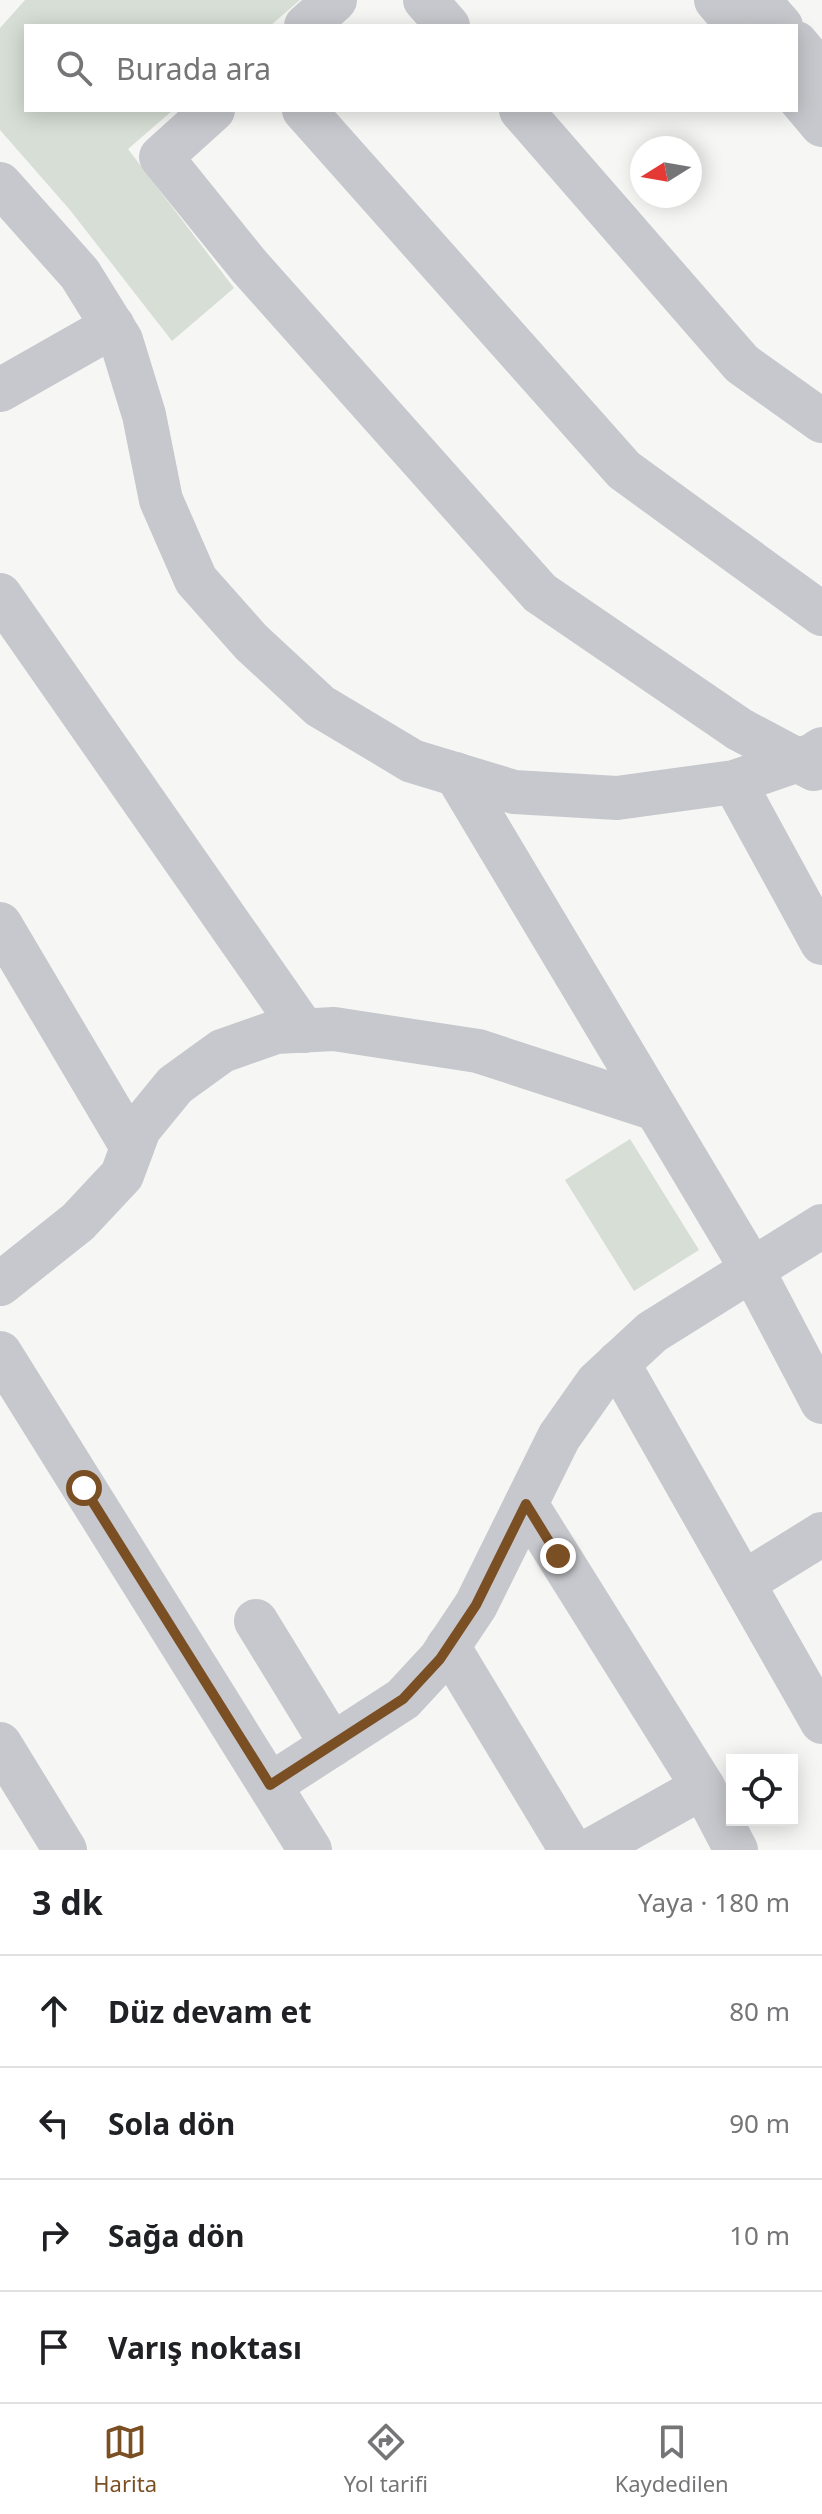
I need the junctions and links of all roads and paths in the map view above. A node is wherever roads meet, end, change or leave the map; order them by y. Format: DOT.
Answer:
graph roads {
  1 [pos="335,0"];
  2 [pos="425,0"];
  3 [pos="716,0"];
  4 [pos="758,0"];
  5 [pos="308,24"];
  6 [pos="446,24"];
  7 [pos="736,24"];
  8 [pos="779,24"];
  9 [pos="798,45"];
  10 [pos="822,73"];
  11 [pos="798,96"];
  12 [pos="211,112"];
  13 [pos="306,112"];
  14 [pos="523,112"];
  15 [pos="822,125"];
  16 [pos="0,184"];
  17 [pos="113,326"];
  18 [pos="0,390"];
  19 [pos="822,421"];
  20 [pos="0,595"];
  21 [pos="822,614"];
  22 [pos="815,761"];
  23 [pos="456,774"];
  24 [pos="734,782"];
  25 [pos="0,924"];
  26 [pos="822,943"];
  27 [pos="304,1031"];
  28 [pos="656,1109"];
  29 [pos="132,1147"];
  30 [pos="822,1226"];
  31 [pos="753,1271"];
  32 [pos="0,1284"];
  33 [pos="0,1353"];
  34 [pos="618,1363"];
  35 [pos="822,1402"];
  36 [pos="526,1504"];
  37 [pos="822,1534"];
  38 [pos="743,1583"];
  39 [pos="256,1621"];
  40 [pos="448,1646"];
  41 [pos="822,1722"];
  42 [pos="0,1744"];
  43 [pos="332,1745"];
  44 [pos="270,1785"];
  45 [pos="703,1787"];
  46 [pos="65,1850"];
  47 [pos="310,1850"];
  48 [pos="571,1850"];
  49 [pos="591,1850"];
  50 [pos="736,1850"];
  1 -- 5 [label="street"];
  2 -- 6 [label="street"];
  3 -- 7 [label="street"];
  4 -- 8 [label="street"];
  9 -- 10 [label="street"];
  11 -- 15 [label="street"];
  12 -- 22 [label="street"];
  13 -- 21 [label="street"];
  14 -- 19 [label="street"];
  16 -- 17 [label="street"];
  17 -- 18 [label="street"];
  17 -- 23 [label="street"];
  20 -- 27 [label="street"];
  22 -- 24 [label="street"];
  23 -- 24 [label="street"];
  23 -- 28 [label="street"];
  24 -- 26 [label="street"];
  25 -- 29 [label="street"];
  27 -- 28 [label="street"];
  27 -- 29 [label="street"];
  28 -- 31 [label="street"];
  29 -- 32 [label="street"];
  30 -- 31 [label="street"];
  31 -- 34 [label="street"];
  31 -- 35 [label="street"];
  33 -- 44 [label="street"];
  34 -- 36 [label="street"];
  34 -- 38 [label="street"];
  36 -- 40 [label="street"];
  36 -- 45 [label="street"];
  37 -- 38 [label="street"];
  38 -- 41 [label="street"];
  39 -- 43 [label="street"];
  40 -- 43 [label="street"];
  40 -- 48 [label="street"];
  42 -- 46 [label="street"];
  43 -- 44 [label="street"];
  44 -- 47 [label="street"];
  45 -- 49 [label="street"];
  45 -- 50 [label="street"];
}
